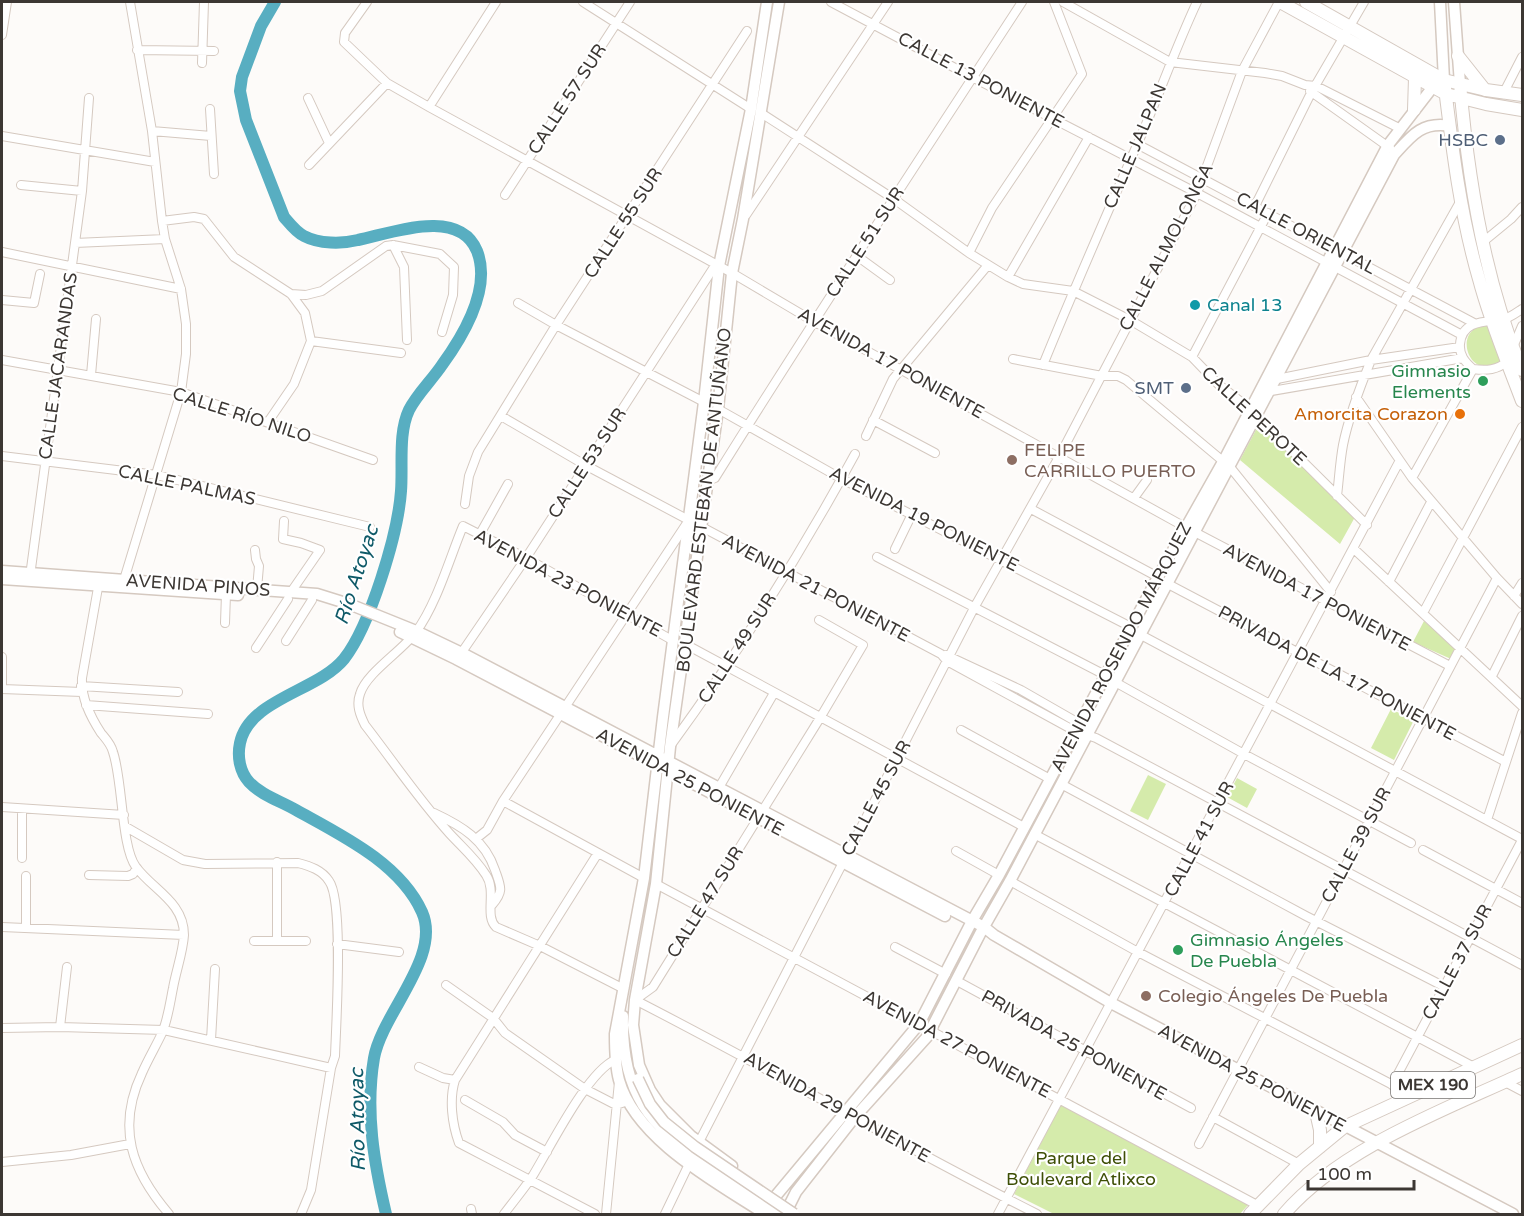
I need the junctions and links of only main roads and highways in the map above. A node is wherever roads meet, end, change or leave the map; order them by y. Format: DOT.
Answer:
graph roads {
  1 [pos="767,2"];
  2 [pos="779,2"];
  3 [pos="1279,2"];
  4 [pos="1306,2"];
  5 [pos="1440,2"];
  6 [pos="1454,2"];
  7 [pos="1347,32"];
  8 [pos="1458,56"];
  9 [pos="1415,78"];
  10 [pos="1444,80"];
  11 [pos="1460,84"];
  12 [pos="1432,87"];
  13 [pos="1486,90"];
  14 [pos="1446,94"];
  15 [pos="1522,95"];
  16 [pos="1461,98"];
  17 [pos="1486,104"];
  18 [pos="1414,110"];
  19 [pos="1522,110"];
  20 [pos="756,111"];
  21 [pos="1464,120"];
  22 [pos="1450,126"];
  23 [pos="1339,251"];
  24 [pos="1498,320"];
  25 [pos="1522,370"];
  26 [pos="1271,384"];
  27 [pos="1522,401"];
  28 [pos="1253,412"];
  29 [pos="1190,530"];
  30 [pos="2,571"];
  31 [pos="29,577"];
  32 [pos="2,579"];
  33 [pos="123,583"];
  34 [pos="289,595"];
  35 [pos="348,607"];
  36 [pos="388,624"];
  37 [pos="658,760"];
  38 [pos="669,765"];
  39 [pos="970,924"];
  40 [pos="983,930"];
  41 [pos="624,989"];
  42 [pos="633,1025"];
  43 [pos="1522,1045"];
  44 [pos="1522,1074"];
  45 [pos="634,1081"];
  46 [pos="1316,1112"];
  47 [pos="849,1115"];
  48 [pos="1344,1127"];
  49 [pos="1375,1143"];
  50 [pos="1320,1147"];
  51 [pos="774,1198"];
  52 [pos="1254,1210"];
  53 [pos="790,1214"];
  54 [pos="1288,1214"];
  55 [pos="765,1215"];
  56 [pos="1513,1215"];
  1 -- 20 [label="main road, BOULEVARD ESTEBAN DE ANTUÑANO"];
  2 -- 20 [label="main road, BOULEVARD ESTEBAN DE ANTUÑANO"];
  3 -- 7 [label="main road"];
  4 -- 7 [label="main road"];
  5 -- 10 [label="main road"];
  6 -- 8 [label="main road"];
  7 -- 9 [label="main road"];
  7 -- 10 [label="main road"];
  8 -- 11 [label="main road"];
  8 -- 13 [label="main road"];
  9 -- 12 [label="main road"];
  9 -- 18 [label="main road"];
  10 -- 11 [label="main road"];
  10 -- 12 [label="main road, AVENIDA ROSENDO MÁRQUEZ"];
  10 -- 14 [label="main road"];
  11 -- 13 [label="main road"];
  11 -- 16 [label="main road"];
  12 -- 14 [label="main road"];
  12 -- 18 [label="main road, AVENIDA ROSENDO MÁRQUEZ"];
  13 -- 15 [label="main road"];
  14 -- 16 [label="main road"];
  14 -- 22 [label="main road"];
  16 -- 17 [label="main road"];
  16 -- 21 [label="main road"];
  17 -- 19 [label="main road"];
  17 -- 21 [label="main road"];
  18 -- 23 [label="main road, AVENIDA ROSENDO MÁRQUEZ"];
  20 -- 37 [label="main road, BOULEVARD ESTEBAN DE ANTUÑANO"];
  20 -- 38 [label="main road, BOULEVARD ESTEBAN DE ANTUÑANO"];
  21 -- 24 [label="main road"];
  22 -- 23 [label="main road, AVENIDA ROSENDO MÁRQUEZ"];
  22 -- 24 [label="main road"];
  23 -- 26 [label="main road, AVENIDA ROSENDO MÁRQUEZ"];
  24 -- 25 [label="main road"];
  24 -- 27 [label="main road"];
  26 -- 28 [label="main road, AVENIDA ROSENDO MÁRQUEZ"];
  26 -- 28 [label="main road, AVENIDA ROSENDO MÁRQUEZ"];
  28 -- 29 [label="main road, AVENIDA ROSENDO MÁRQUEZ"];
  29 -- 39 [label="main road, AVENIDA ROSENDO MÁRQUEZ"];
  29 -- 40 [label="main road, AVENIDA ROSENDO MÁRQUEZ"];
  30 -- 31 [label="main road, AVENIDA PINOS"];
  31 -- 32 [label="main road, AVENIDA PINOS"];
  31 -- 33 [label="main road, AVENIDA PINOS"];
  33 -- 34 [label="main road, AVENIDA PINOS"];
  33 -- 34 [label="main road, AVENIDA PINOS"];
  34 -- 35 [label="main road, AVENIDA PINOS"];
  34 -- 35 [label="main road, AVENIDA PINOS"];
  35 -- 36 [label="main road, AVENIDA PINOS"];
  36 -- 37 [label="main road, AVENIDA 25 PONIENTE"];
  37 -- 38 [label="main road, AVENIDA 25 PONIENTE"];
  37 -- 41 [label="main road, BOULEVARD ESTEBAN DE ANTUÑANO"];
  38 -- 39 [label="main road, AVENIDA 25 PONIENTE"];
  38 -- 42 [label="main road, BOULEVARD ESTEBAN DE ANTUÑANO"];
  39 -- 40 [label="main road, AVENIDA 25 PONIENTE"];
  39 -- 47 [label="main road, AVENIDA ROSENDO MÁRQUEZ"];
  40 -- 46 [label="main road, AVENIDA 25 PONIENTE"];
  40 -- 47 [label="main road, AVENIDA ROSENDO MÁRQUEZ"];
  41 -- 45 [label="main road"];
  41 -- 55 [label="main road"];
  42 -- 45 [label="main road"];
  42 -- 51 [label="main road"];
  43 -- 48 [label="main road, MEX 190"];
  44 -- 49 [label="main road, MEX 190"];
  45 -- 53 [label="main road, bridge"];
  46 -- 48 [label="main road, AVENIDA 25 PONIENTE"];
  46 -- 50 [label="main road"];
  47 -- 51 [label="main road, AVENIDA ROSENDO MÁRQUEZ"];
  47 -- 53 [label="main road, AVENIDA ROSENDO MÁRQUEZ"];
  48 -- 49 [label="main road, AVENIDA 25 PONIENTE"];
  48 -- 50 [label="main road, MEX 190"];
  49 -- 54 [label="main road, MEX 190"];
  49 -- 56 [label="main road, AVENIDA 25 PONIENTE"];
  50 -- 52 [label="main road, MEX 190"];
  51 -- 53 [label="main road"];
}
